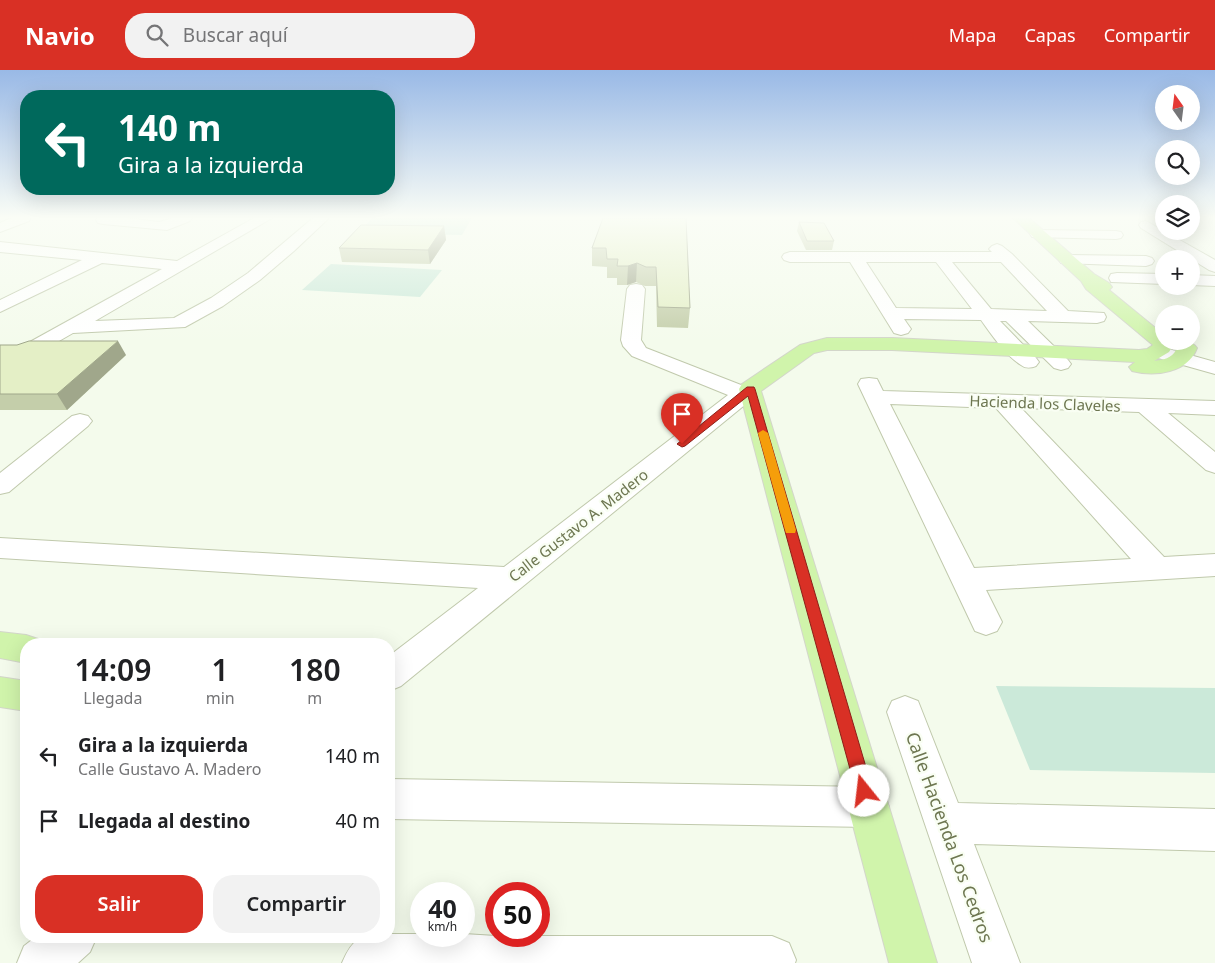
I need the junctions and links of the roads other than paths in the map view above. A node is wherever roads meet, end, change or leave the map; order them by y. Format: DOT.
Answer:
graph roads {
  1 [pos="96,260"];
  2 [pos="124,260"];
  3 [pos="191,260"];
  4 [pos="276,260"];
  5 [pos="857,260"];
  6 [pos="943,260"];
  7 [pos="1008,260"];
  8 [pos="1067,260"];
  9 [pos="1203,260"];
  10 [pos="1146,261"];
  11 [pos="180,266"];
  12 [pos="1215,267"];
  13 [pos="1088,278"];
  14 [pos="1155,279"];
  15 [pos="1200,280"];
  16 [pos="1215,281"];
  17 [pos="636,289"];
  18 [pos="0,307"];
  19 [pos="891,313"];
  20 [pos="986,316"];
  21 [pos="1012,316"];
  22 [pos="1064,317"];
  23 [pos="1097,317"];
  24 [pos="1155,326"];
  25 [pos="68,328"];
  26 [pos="903,333"];
  27 [pos="1179,350"];
  28 [pos="26,352"];
  29 [pos="1158,352"];
  30 [pos="1022,356"];
  31 [pos="1055,357"];
  32 [pos="1215,359"];
  33 [pos="1215,368"];
  34 [pos="747,392"];
  35 [pos="1002,401"];
  36 [pos="1145,406"];
  37 [pos="1215,408"];
  38 [pos="80,421"];
  39 [pos="1215,465"];
  40 [pos="0,486"];
  41 [pos="0,548"];
  42 [pos="1215,565"];
  43 [pos="1157,569"];
  44 [pos="510,579"];
  45 [pos="965,580"];
  46 [pos="986,622"];
  47 [pos="0,645"];
  48 [pos="20,648"];
  49 [pos="395,671"];
  50 [pos="0,692"];
  51 [pos="20,695"];
  52 [pos="905,712"];
  53 [pos="395,799"];
  54 [pos="869,807"];
  55 [pos="946,822"];
  56 [pos="1215,830"];
  57 [pos="65,943"];
  58 [pos="772,960"];
  59 [pos="370,961"];
  60 [pos="621,962"];
  61 [pos="41,963"];
  62 [pos="913,963"];
  63 [pos="996,963"];
  1 -- 18 [label="street"];
  2 -- 11 [label="street"];
  3 -- 11 [label="street"];
  4 -- 25 [label="street"];
  5 -- 19 [label="street"];
  6 -- 20 [label="street"];
  7 -- 22 [label="street"];
  8 -- 10 [label="street"];
  8 -- 13 [label="main road"];
  9 -- 12 [label="street"];
  11 -- 25 [label="street"];
  13 -- 14 [label="street"];
  13 -- 24 [label="main road"];
  13 -- 29 [label="main road"];
  15 -- 16 [label="street"];
  17 -- 34 [label="street"];
  19 -- 20 [label="street"];
  19 -- 26 [label="street"];
  20 -- 21 [label="street"];
  20 -- 30 [label="street"];
  21 -- 22 [label="street"];
  21 -- 31 [label="street"];
  22 -- 23 [label="street"];
  25 -- 28 [label="street"];
  27 -- 29 [label="street"];
  27 -- 31 [label="main road"];
  27 -- 32 [label="street"];
  27 -- 33 [label="street"];
  29 -- 31 [label="main road"];
  30 -- 31 [label="main road"];
  30 -- 34 [label="main road, Calle Gustavo A. Madero"];
  34 -- 44 [label="street, Calle Gustavo A. Madero"];
  34 -- 54 [label="main road"];
  35 -- 36 [label="street, Hacienda los Claveles"];
  35 -- 43 [label="street"];
  35 -- 45 [label="street, Hacienda los Claveles"];
  36 -- 37 [label="street, Hacienda los Claveles"];
  36 -- 39 [label="street"];
  38 -- 40 [label="street"];
  41 -- 44 [label="street"];
  42 -- 43 [label="street"];
  43 -- 45 [label="street"];
  44 -- 49 [label="street, Calle Gustavo A. Madero"];
  45 -- 46 [label="street"];
  47 -- 48 [label="main road"];
  50 -- 51 [label="main road"];
  52 -- 55 [label="street, Calle Hacienda Los Cedros"];
  53 -- 54 [label="street"];
  54 -- 62 [label="main road"];
  55 -- 56 [label="street"];
  55 -- 63 [label="street, Calle Hacienda Los Cedros"];
  57 -- 61 [label="street"];
  58 -- 60 [label="street"];
  59 -- 60 [label="street"];
}
